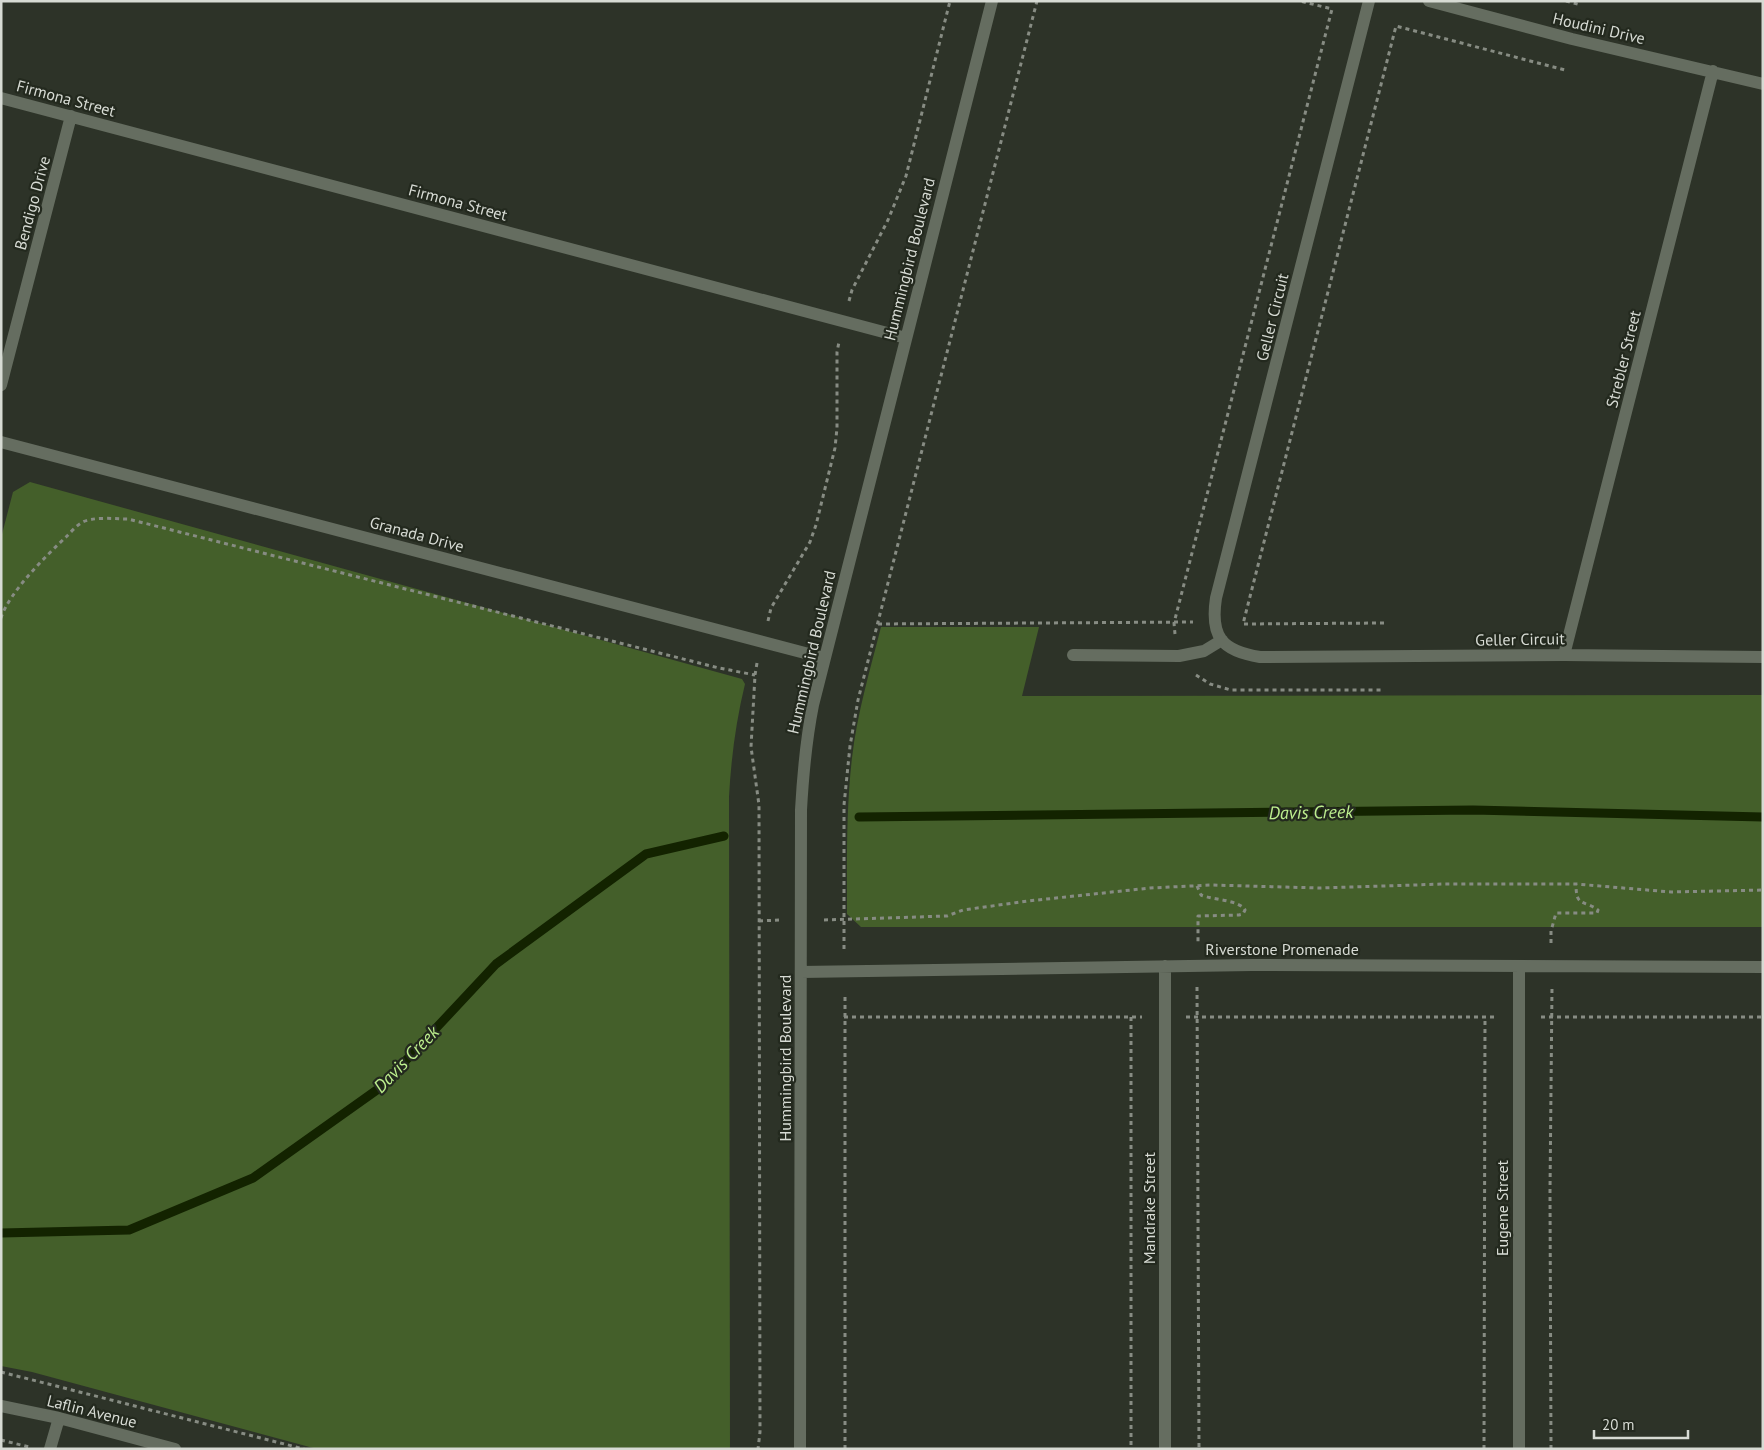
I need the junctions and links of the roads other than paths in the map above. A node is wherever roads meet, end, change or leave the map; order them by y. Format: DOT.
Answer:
graph roads {
  1 [pos="992,1"];
  2 [pos="1369,1"];
  3 [pos="1429,1"];
  4 [pos="1713,71"];
  5 [pos="1763,84"];
  6 [pos="1,98"];
  7 [pos="71,116"];
  8 [pos="906,338"];
  9 [pos="1,385"];
  10 [pos="1,442"];
  11 [pos="1222,640"];
  12 [pos="1073,655"];
  13 [pos="1564,655"];
  14 [pos="1763,657"];
  15 [pos="824,658"];
  16 [pos="1165,966"];
  17 [pos="1519,966"];
  18 [pos="1763,966"];
  19 [pos="801,972"];
  20 [pos="1,1406"];
  21 [pos="59,1418"];
  22 [pos="50,1449"];
  23 [pos="175,1449"];
  24 [pos="800,1449"];
  25 [pos="1165,1449"];
  26 [pos="1519,1449"];
  1 -- 8 [label="street, Hummingbird Boulevard"];
  2 -- 11 [label="street, Geller Circuit"];
  3 -- 4 [label="street, Houdini Drive"];
  4 -- 5 [label="street, Houdini Drive"];
  4 -- 13 [label="street, Strebler Street"];
  6 -- 7 [label="street, Firmona Street"];
  7 -- 8 [label="street, Firmona Street"];
  7 -- 9 [label="street, Bendigo Drive"];
  8 -- 15 [label="street, Hummingbird Boulevard"];
  10 -- 15 [label="street, Granada Drive"];
  11 -- 12 [label="street"];
  11 -- 13 [label="street, Geller Circuit"];
  13 -- 14 [label="street, Geller Circuit"];
  15 -- 19 [label="street, Hummingbird Boulevard"];
  16 -- 17 [label="street, Riverstone Promenade"];
  16 -- 19 [label="street, Riverstone Promenade"];
  16 -- 25 [label="street, Mandrake Street"];
  17 -- 18 [label="street, Riverstone Promenade"];
  17 -- 26 [label="street, Eugene Street"];
  19 -- 24 [label="street, Hummingbird Boulevard"];
  20 -- 21 [label="street, Laflin Avenue"];
  21 -- 22 [label="street"];
  21 -- 23 [label="street, Laflin Avenue"];
}
